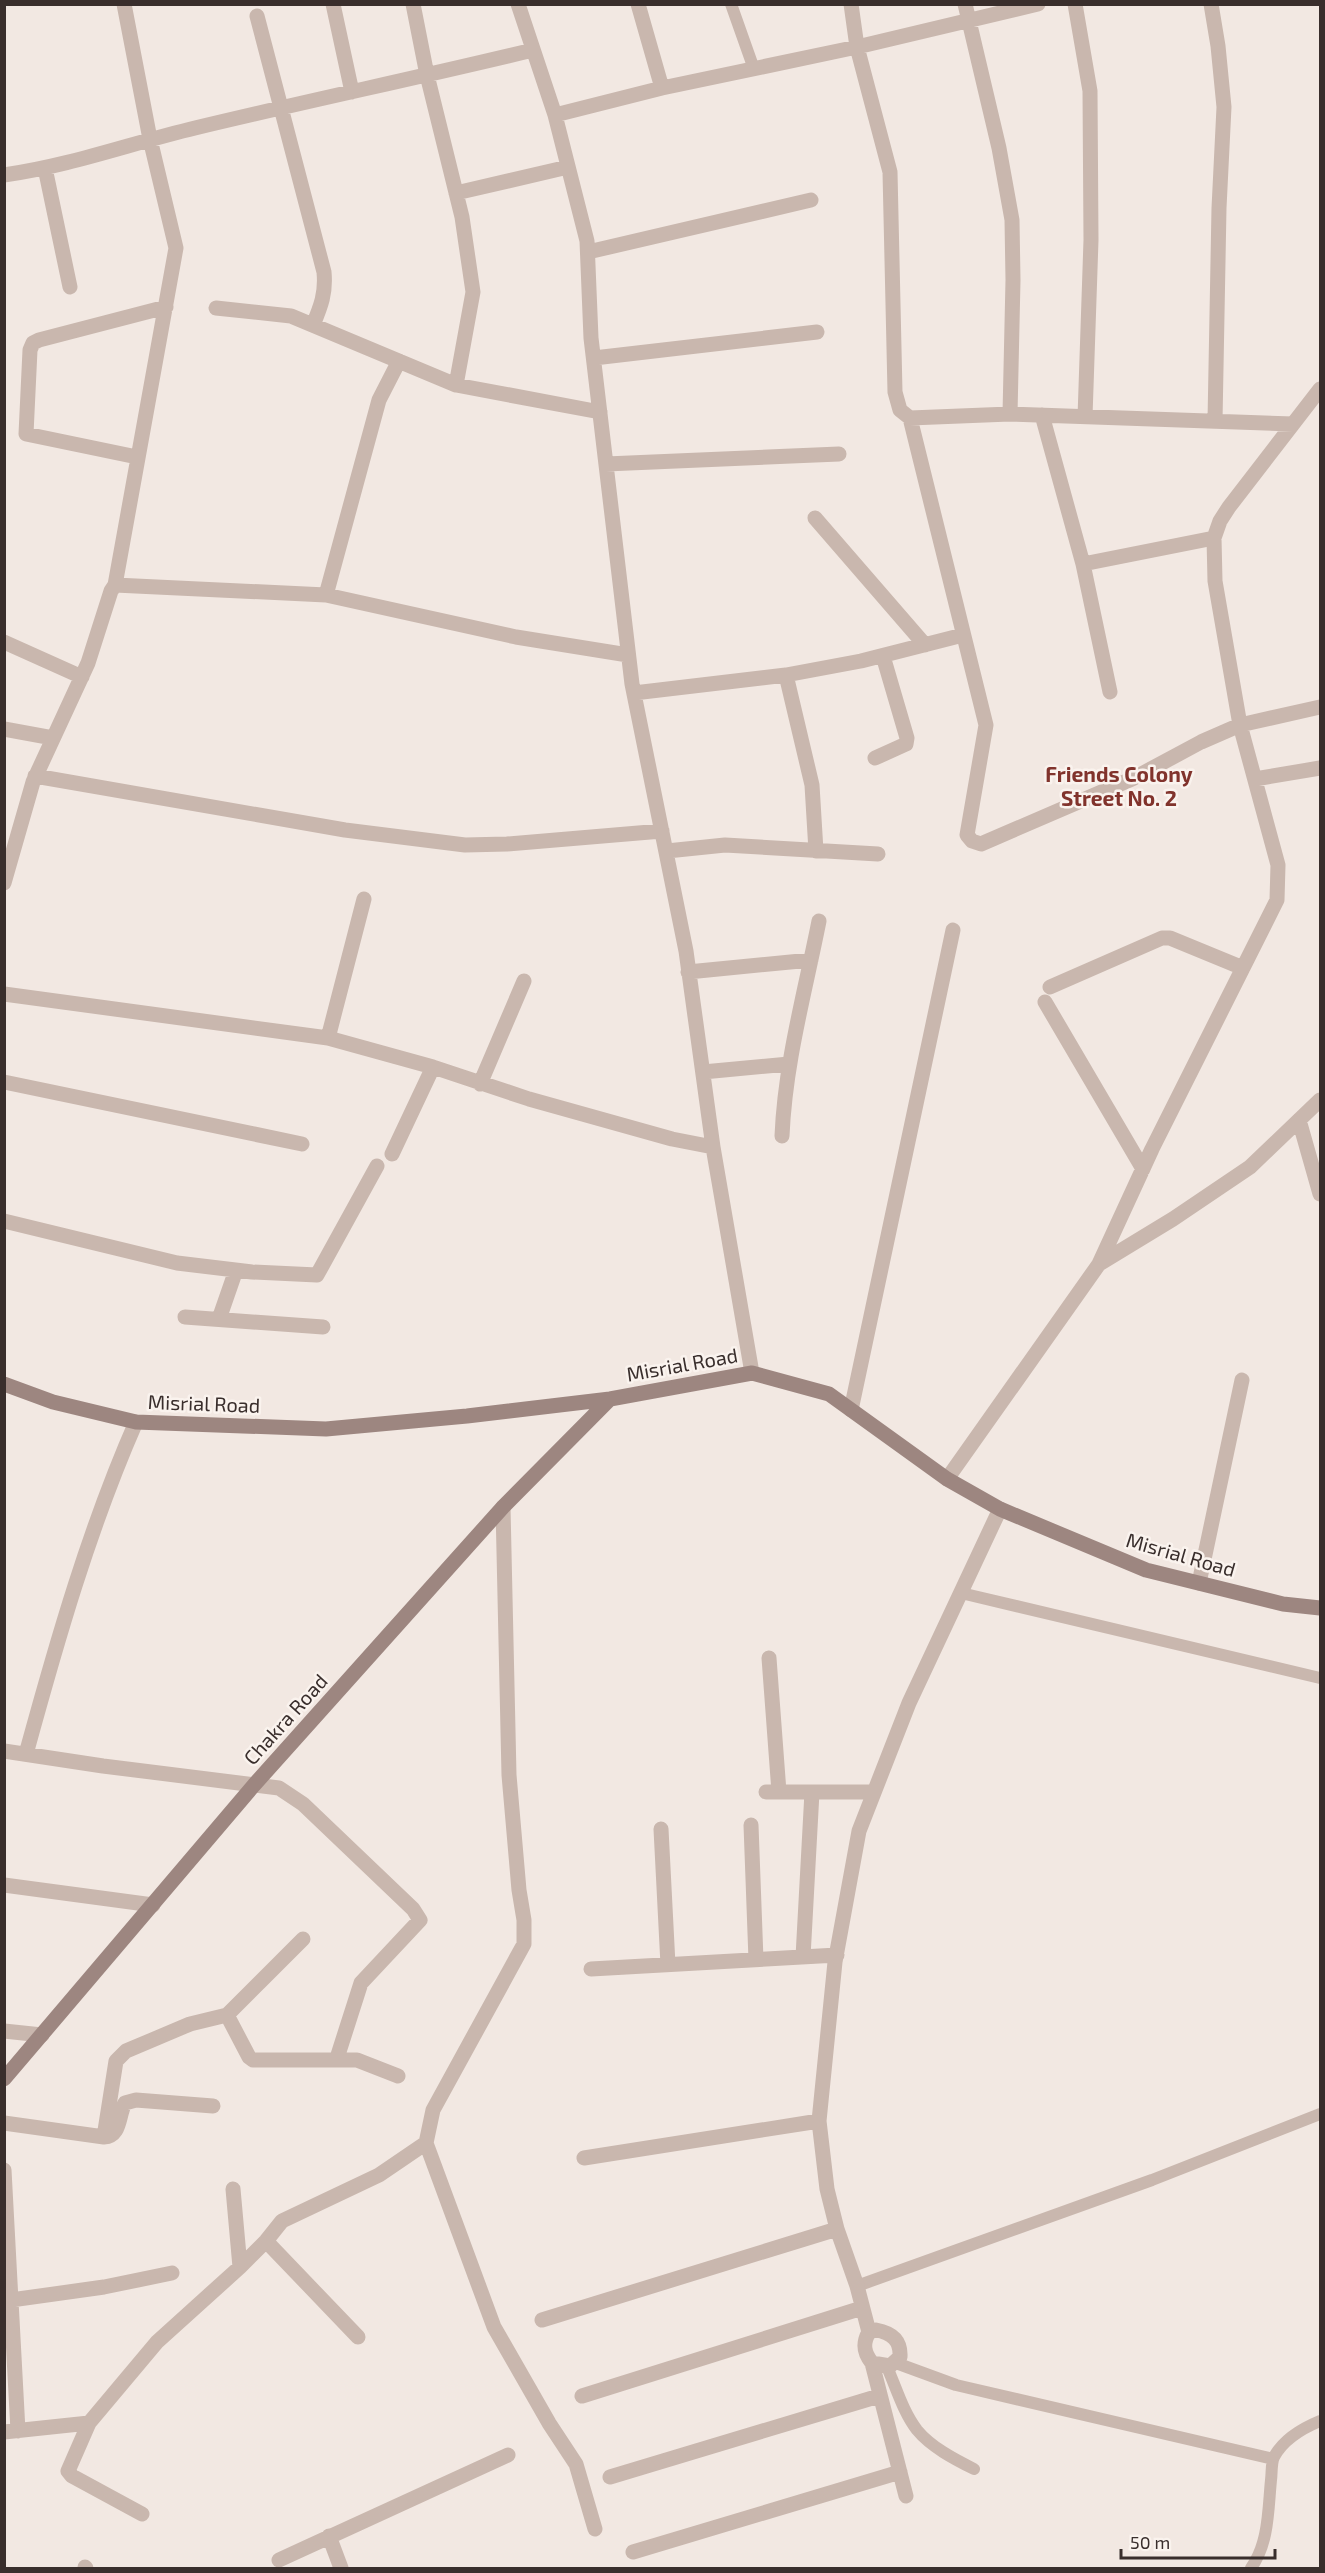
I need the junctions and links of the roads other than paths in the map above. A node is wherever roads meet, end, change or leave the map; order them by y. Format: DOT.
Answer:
graph roads {
  1 [pos="333,4"];
  2 [pos="413,4"];
  3 [pos="518,4"];
  4 [pos="638,4"];
  5 [pos="731,4"];
  6 [pos="851,4"];
  7 [pos="1038,4"];
  8 [pos="1075,4"];
  9 [pos="1211,4"];
  10 [pos="120,5"];
  11 [pos="967,12"];
  12 [pos="257,16"];
  13 [pos="857,47"];
  14 [pos="533,50"];
  15 [pos="754,69"];
  16 [pos="427,75"];
  17 [pos="662,88"];
  18 [pos="352,92"];
  19 [pos="281,107"];
  20 [pos="555,115"];
  21 [pos="150,139"];
  22 [pos="568,167"];
  23 [pos="45,168"];
  24 [pos="4,175"];
  25 [pos="456,193"];
  26 [pos="811,200"];
  27 [pos="588,252"];
  28 [pos="70,287"];
  29 [pos="166,307"];
  30 [pos="216,308"];
  31 [pos="313,325"];
  32 [pos="817,332"];
  33 [pos="594,358"];
  34 [pos="399,361"];
  35 [pos="456,385"];
  36 [pos="1320,389"];
  37 [pos="600,412"];
  38 [pos="1010,414"];
  39 [pos="1042,415"];
  40 [pos="910,417"];
  41 [pos="1085,417"];
  42 [pos="1215,421"];
  43 [pos="1293,424"];
  44 [pos="839,454"];
  45 [pos="137,457"];
  46 [pos="606,464"];
  47 [pos="815,518"];
  48 [pos="1215,538"];
  49 [pos="1083,564"];
  50 [pos="115,585"];
  51 [pos="326,595"];
  52 [pos="963,634"];
  53 [pos="4,642"];
  54 [pos="925,645"];
  55 [pos="628,655"];
  56 [pos="884,656"];
  57 [pos="786,675"];
  58 [pos="82,676"];
  59 [pos="1110,692"];
  60 [pos="634,693"];
  61 [pos="1320,707"];
  62 [pos="1240,725"];
  63 [pos="4,729"];
  64 [pos="53,738"];
  65 [pos="875,758"];
  66 [pos="1320,768"];
  67 [pos="36,776"];
  68 [pos="1255,779"];
  69 [pos="662,831"];
  70 [pos="816,851"];
  71 [pos="667,852"];
  72 [pos="878,854"];
  73 [pos="4,883"];
  74 [pos="364,899"];
  75 [pos="819,921"];
  76 [pos="953,930"];
  77 [pos="811,960"];
  78 [pos="1243,968"];
  79 [pos="688,972"];
  80 [pos="524,981"];
  81 [pos="1050,987"];
  82 [pos="4,994"];
  83 [pos="1045,1002"];
  84 [pos="328,1038"];
  85 [pos="789,1064"];
  86 [pos="433,1067"];
  87 [pos="703,1072"];
  88 [pos="4,1082"];
  89 [pos="480,1084"];
  90 [pos="1320,1100"];
  91 [pos="1299,1120"];
  92 [pos="782,1136"];
  93 [pos="302,1144"];
  94 [pos="713,1147"];
  95 [pos="392,1154"];
  96 [pos="377,1166"];
  97 [pos="1143,1169"];
  98 [pos="1320,1194"];
  99 [pos="4,1221"];
  100 [pos="1099,1264"];
  101 [pos="236,1270"];
  102 [pos="185,1317"];
  103 [pos="219,1319"];
  104 [pos="323,1327"];
  105 [pos="752,1373"];
  106 [pos="1242,1380"];
  107 [pos="4,1384"];
  108 [pos="610,1399"];
  109 [pos="851,1410"];
  110 [pos="136,1422"];
  111 [pos="947,1479"];
  112 [pos="503,1507"];
  113 [pos="1000,1509"];
  114 [pos="1199,1583"];
  115 [pos="961,1593"];
  116 [pos="1320,1608"];
  117 [pos="769,1658"];
  118 [pos="1320,1678"];
  119 [pos="4,1750"];
  120 [pos="26,1754"];
  121 [pos="254,1785"];
  122 [pos="812,1792"];
  123 [pos="874,1792"];
  124 [pos="751,1825"];
  125 [pos="661,1829"];
  126 [pos="4,1885"];
  127 [pos="153,1905"];
  128 [pos="303,1938"];
  129 [pos="837,1955"];
  130 [pos="803,1957"];
  131 [pos="756,1960"];
  132 [pos="668,1965"];
  133 [pos="591,1969"];
  134 [pos="227,2015"];
  135 [pos="4,2031"];
  136 [pos="42,2035"];
  137 [pos="337,2058"];
  138 [pos="398,2076"];
  139 [pos="4,2079"];
  140 [pos="213,2106"];
  141 [pos="1320,2114"];
  142 [pos="819,2121"];
  143 [pos="4,2122"];
  144 [pos="104,2138"];
  145 [pos="426,2143"];
  146 [pos="584,2158"];
  147 [pos="4,2170"];
  148 [pos="233,2189"];
  149 [pos="837,2229"];
  150 [pos="266,2241"];
  151 [pos="240,2267"];
  152 [pos="172,2273"];
  153 [pos="857,2286"];
  154 [pos="11,2300"];
  155 [pos="862,2308"];
  156 [pos="542,2320"];
  157 [pos="869,2332"];
  158 [pos="357,2337"];
  159 [pos="885,2364"];
  160 [pos="582,2396"];
  161 [pos="879,2396"];
  162 [pos="1320,2421"];
  163 [pos="89,2423"];
  164 [pos="11,2432"];
  165 [pos="508,2455"];
  166 [pos="1273,2459"];
  167 [pos="974,2469"];
  168 [pos="900,2472"];
  169 [pos="610,2477"];
  170 [pos="906,2496"];
  171 [pos="142,2514"];
  172 [pos="595,2529"];
  173 [pos="329,2536"];
  174 [pos="633,2552"];
  175 [pos="279,2560"];
  176 [pos="342,2568"];
  177 [pos="1251,2568"];
  1 -- 18 [label="street"];
  2 -- 16 [label="street"];
  3 -- 14 [label="street"];
  4 -- 17 [label="street"];
  5 -- 15 [label="lane"];
  6 -- 13 [label="street"];
  7 -- 11 [label="street"];
  8 -- 41 [label="street"];
  9 -- 42 [label="street"];
  10 -- 21 [label="street"];
  11 -- 13 [label="street"];
  11 -- 38 [label="street"];
  12 -- 19 [label="street"];
  13 -- 15 [label="street"];
  13 -- 40 [label="street"];
  14 -- 16 [label="street"];
  14 -- 20 [label="street"];
  15 -- 17 [label="street"];
  16 -- 18 [label="street"];
  16 -- 25 [label="street"];
  17 -- 20 [label="street"];
  18 -- 19 [label="street"];
  19 -- 21 [label="street"];
  19 -- 31 [label="street"];
  20 -- 22 [label="street"];
  21 -- 23 [label="street"];
  21 -- 29 [label="street"];
  22 -- 25 [label="street"];
  22 -- 27 [label="street"];
  23 -- 24 [label="street"];
  23 -- 28 [label="street"];
  25 -- 35 [label="street"];
  26 -- 27 [label="street"];
  27 -- 33 [label="street"];
  29 -- 45 [label="street"];
  29 -- 45 [label="street"];
  30 -- 31 [label="street"];
  31 -- 34 [label="street"];
  32 -- 33 [label="street"];
  33 -- 37 [label="street"];
  34 -- 35 [label="street"];
  34 -- 51 [label="street"];
  35 -- 37 [label="street"];
  36 -- 43 [label="street"];
  37 -- 46 [label="street"];
  38 -- 39 [label="street"];
  38 -- 40 [label="street"];
  39 -- 41 [label="street"];
  39 -- 49 [label="street"];
  40 -- 52 [label="street"];
  41 -- 42 [label="street"];
  42 -- 43 [label="street"];
  43 -- 48 [label="street"];
  44 -- 46 [label="street"];
  45 -- 50 [label="street"];
  46 -- 55 [label="street"];
  47 -- 54 [label="street"];
  48 -- 49 [label="street"];
  48 -- 62 [label="street"];
  49 -- 59 [label="street"];
  50 -- 51 [label="street"];
  50 -- 58 [label="street"];
  51 -- 55 [label="street"];
  52 -- 54 [label="street"];
  52 -- 62 [label="street"];
  53 -- 58 [label="street"];
  54 -- 56 [label="street"];
  55 -- 60 [label="street"];
  56 -- 57 [label="street"];
  56 -- 65 [label="street"];
  57 -- 60 [label="street"];
  57 -- 70 [label="street"];
  58 -- 64 [label="street"];
  60 -- 69 [label="street"];
  61 -- 62 [label="street"];
  62 -- 68 [label="street"];
  63 -- 64 [label="street"];
  64 -- 67 [label="street"];
  66 -- 68 [label="street"];
  67 -- 69 [label="street"];
  67 -- 73 [label="street"];
  68 -- 78 [label="street"];
  69 -- 71 [label="street"];
  70 -- 71 [label="street"];
  70 -- 72 [label="street"];
  71 -- 79 [label="street"];
  74 -- 84 [label="street"];
  75 -- 77 [label="street"];
  76 -- 109 [label="street"];
  77 -- 79 [label="street"];
  77 -- 85 [label="street"];
  78 -- 81 [label="street"];
  78 -- 97 [label="street"];
  79 -- 87 [label="street"];
  80 -- 89 [label="street"];
  82 -- 84 [label="street"];
  83 -- 97 [label="street"];
  84 -- 86 [label="street"];
  85 -- 87 [label="street"];
  85 -- 92 [label="street"];
  86 -- 89 [label="street"];
  86 -- 95 [label="street"];
  87 -- 94 [label="street"];
  88 -- 93 [label="street"];
  89 -- 94 [label="street"];
  90 -- 91 [label="street"];
  91 -- 98 [label="street"];
  91 -- 100 [label="street"];
  94 -- 105 [label="street"];
  96 -- 101 [label="street"];
  97 -- 100 [label="street"];
  99 -- 101 [label="street"];
  100 -- 111 [label="street"];
  101 -- 103 [label="street"];
  102 -- 103 [label="street"];
  103 -- 104 [label="street"];
  105 -- 108 [label="main road, Misrial Road"];
  105 -- 109 [label="main road, Misrial Road"];
  106 -- 114 [label="street"];
  107 -- 110 [label="main road, Misrial Road"];
  108 -- 110 [label="main road, Misrial Road"];
  108 -- 112 [label="main road, Chakra Road"];
  109 -- 111 [label="main road, Misrial Road"];
  110 -- 120 [label="street"];
  111 -- 113 [label="main road, Misrial Road"];
  112 -- 121 [label="main road, Chakra Road"];
  112 -- 145 [label="street"];
  113 -- 114 [label="main road, Misrial Road"];
  113 -- 115 [label="street"];
  114 -- 116 [label="main road, Misrial Road"];
  115 -- 118 [label="lane"];
  115 -- 123 [label="street"];
  117 -- 122 [label="street"];
  119 -- 120 [label="street"];
  120 -- 121 [label="street"];
  121 -- 127 [label="main road, Chakra Road"];
  121 -- 137 [label="street"];
  122 -- 123 [label="street"];
  122 -- 130 [label="street"];
  123 -- 129 [label="street"];
  124 -- 131 [label="street"];
  125 -- 132 [label="street"];
  126 -- 127 [label="street"];
  127 -- 136 [label="main road, Chakra Road"];
  128 -- 134 [label="street"];
  129 -- 130 [label="street"];
  129 -- 142 [label="street"];
  130 -- 131 [label="street"];
  131 -- 132 [label="street"];
  132 -- 133 [label="street"];
  134 -- 137 [label="street"];
  134 -- 144 [label="street"];
  135 -- 136 [label="street"];
  136 -- 139 [label="main road, Chakra Road"];
  137 -- 138 [label="street"];
  140 -- 144 [label="street"];
  141 -- 153 [label="lane"];
  142 -- 146 [label="street"];
  142 -- 149 [label="street"];
  143 -- 144 [label="street"];
  145 -- 150 [label="street"];
  145 -- 172 [label="street"];
  147 -- 154 [label="street"];
  148 -- 151 [label="street"];
  149 -- 153 [label="street"];
  149 -- 156 [label="street"];
  150 -- 151 [label="street"];
  150 -- 158 [label="street"];
  151 -- 163 [label="street"];
  152 -- 154 [label="street"];
  153 -- 155 [label="street"];
  154 -- 164 [label="street"];
  155 -- 157 [label="street"];
  155 -- 160 [label="street"];
  157 -- 159 [label="street"];
  157 -- 159 [label="street"];
  159 -- 161 [label="street"];
  159 -- 166 [label="lane"];
  159 -- 167 [label="lane"];
  161 -- 168 [label="street"];
  161 -- 169 [label="street"];
  162 -- 166 [label="lane"];
  163 -- 164 [label="street"];
  163 -- 171 [label="street"];
  165 -- 173 [label="street"];
  166 -- 177 [label="lane"];
  168 -- 170 [label="street"];
  168 -- 174 [label="street"];
  173 -- 175 [label="street"];
  173 -- 176 [label="street"];
}
